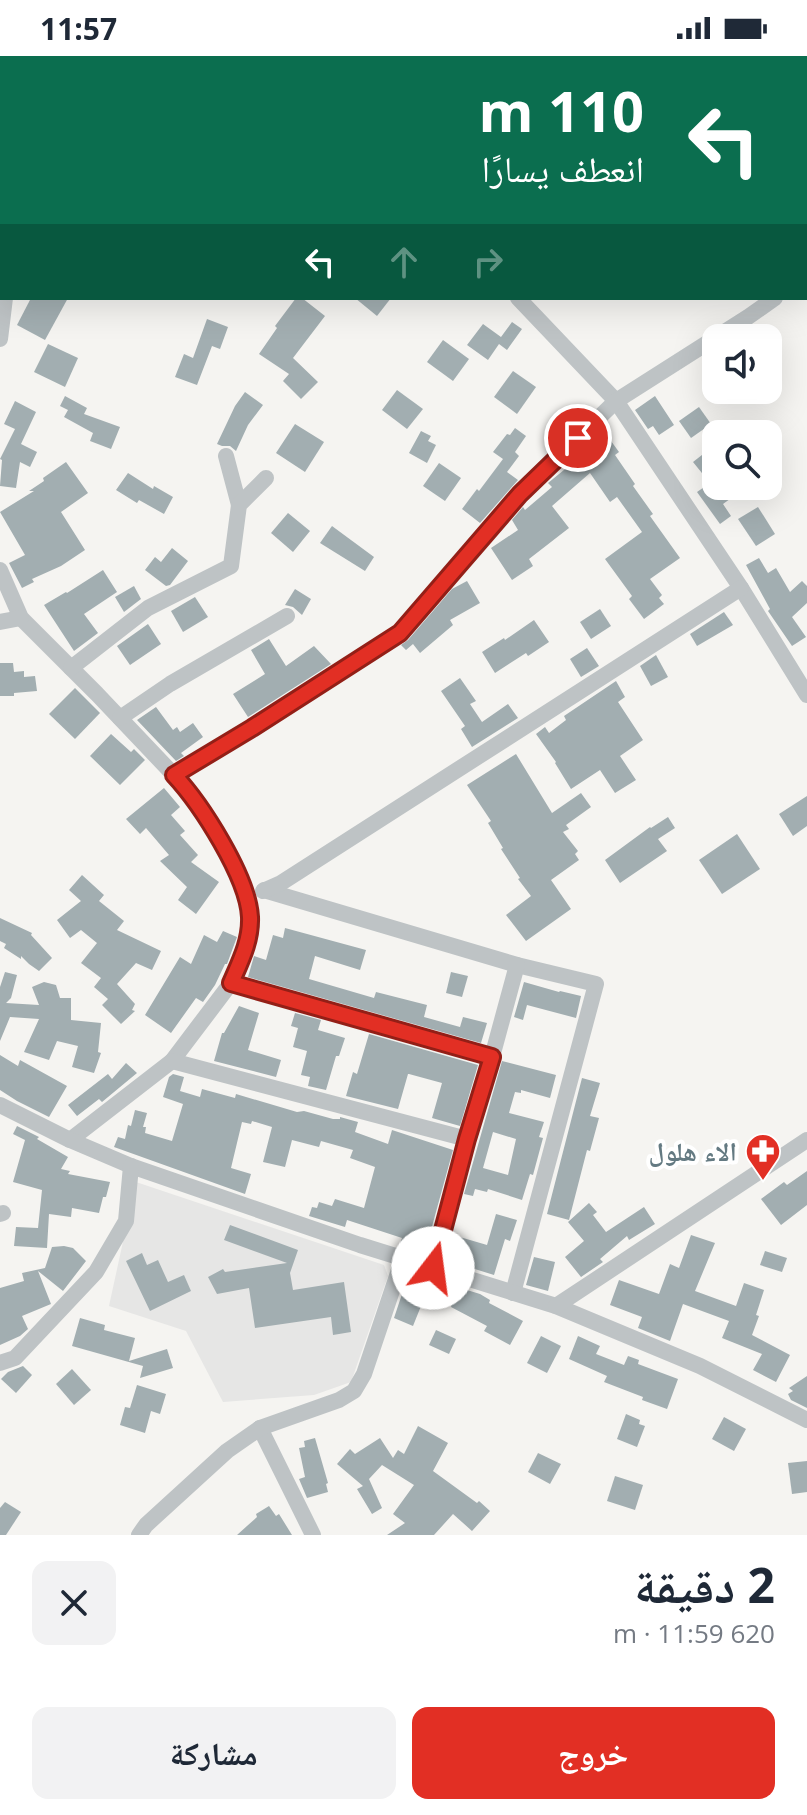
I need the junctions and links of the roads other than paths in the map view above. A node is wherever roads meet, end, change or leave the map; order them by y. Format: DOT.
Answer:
graph roads {
  1 [pos="5,300"];
  2 [pos="520,300"];
  3 [pos="772,300"];
  4 [pos="0,339"];
  5 [pos="616,401"];
  6 [pos="226,456"];
  7 [pos="266,478"];
  8 [pos="239,505"];
  9 [pos="0,570"];
  10 [pos="741,588"];
  11 [pos="287,616"];
  12 [pos="21,618"];
  13 [pos="0,622"];
  14 [pos="71,668"];
  15 [pos="807,695"];
  16 [pos="120,718"];
  17 [pos="174,775"];
  18 [pos="264,890"];
  19 [pos="246,896"];
  20 [pos="517,965"];
  21 [pos="231,983"];
  22 [pos="492,1057"];
  23 [pos="172,1061"];
  24 [pos="0,1105"];
  25 [pos="467,1139"];
  26 [pos="70,1140"];
  27 [pos="807,1140"];
  28 [pos="131,1166"];
  29 [pos="403,1258"];
  30 [pos="433,1268"];
  31 [pos="513,1293"];
  32 [pos="556,1306"];
  33 [pos="0,1363"];
  34 [pos="807,1420"];
  35 [pos="260,1428"];
  36 [pos="139,1535"];
  37 [pos="313,1535"];
  1 -- 4 [label="street"];
  2 -- 5 [label="street"];
  3 -- 5 [label="street"];
  5 -- 10 [label="street"];
  5 -- 17 [label="street"];
  6 -- 8 [label="street"];
  7 -- 8 [label="street"];
  8 -- 14 [label="street"];
  9 -- 12 [label="street"];
  10 -- 15 [label="street"];
  10 -- 18 [label="street"];
  11 -- 16 [label="street"];
  12 -- 13 [label="street"];
  12 -- 14 [label="street"];
  14 -- 16 [label="street"];
  16 -- 17 [label="street"];
  17 -- 19 [label="street"];
  18 -- 19 [label="street"];
  18 -- 20 [label="street"];
  19 -- 21 [label="street"];
  20 -- 22 [label="street"];
  20 -- 31 [label="street"];
  21 -- 22 [label="street"];
  21 -- 23 [label="street"];
  22 -- 25 [label="street"];
  23 -- 25 [label="street"];
  23 -- 26 [label="street"];
  24 -- 26 [label="street"];
  25 -- 30 [label="street"];
  26 -- 28 [label="street"];
  27 -- 32 [label="street"];
  28 -- 29 [label="street"];
  28 -- 33 [label="street"];
  29 -- 30 [label="street"];
  29 -- 35 [label="street"];
  30 -- 31 [label="street"];
  31 -- 32 [label="street"];
  32 -- 34 [label="street"];
  35 -- 36 [label="street"];
  35 -- 37 [label="street"];
}
